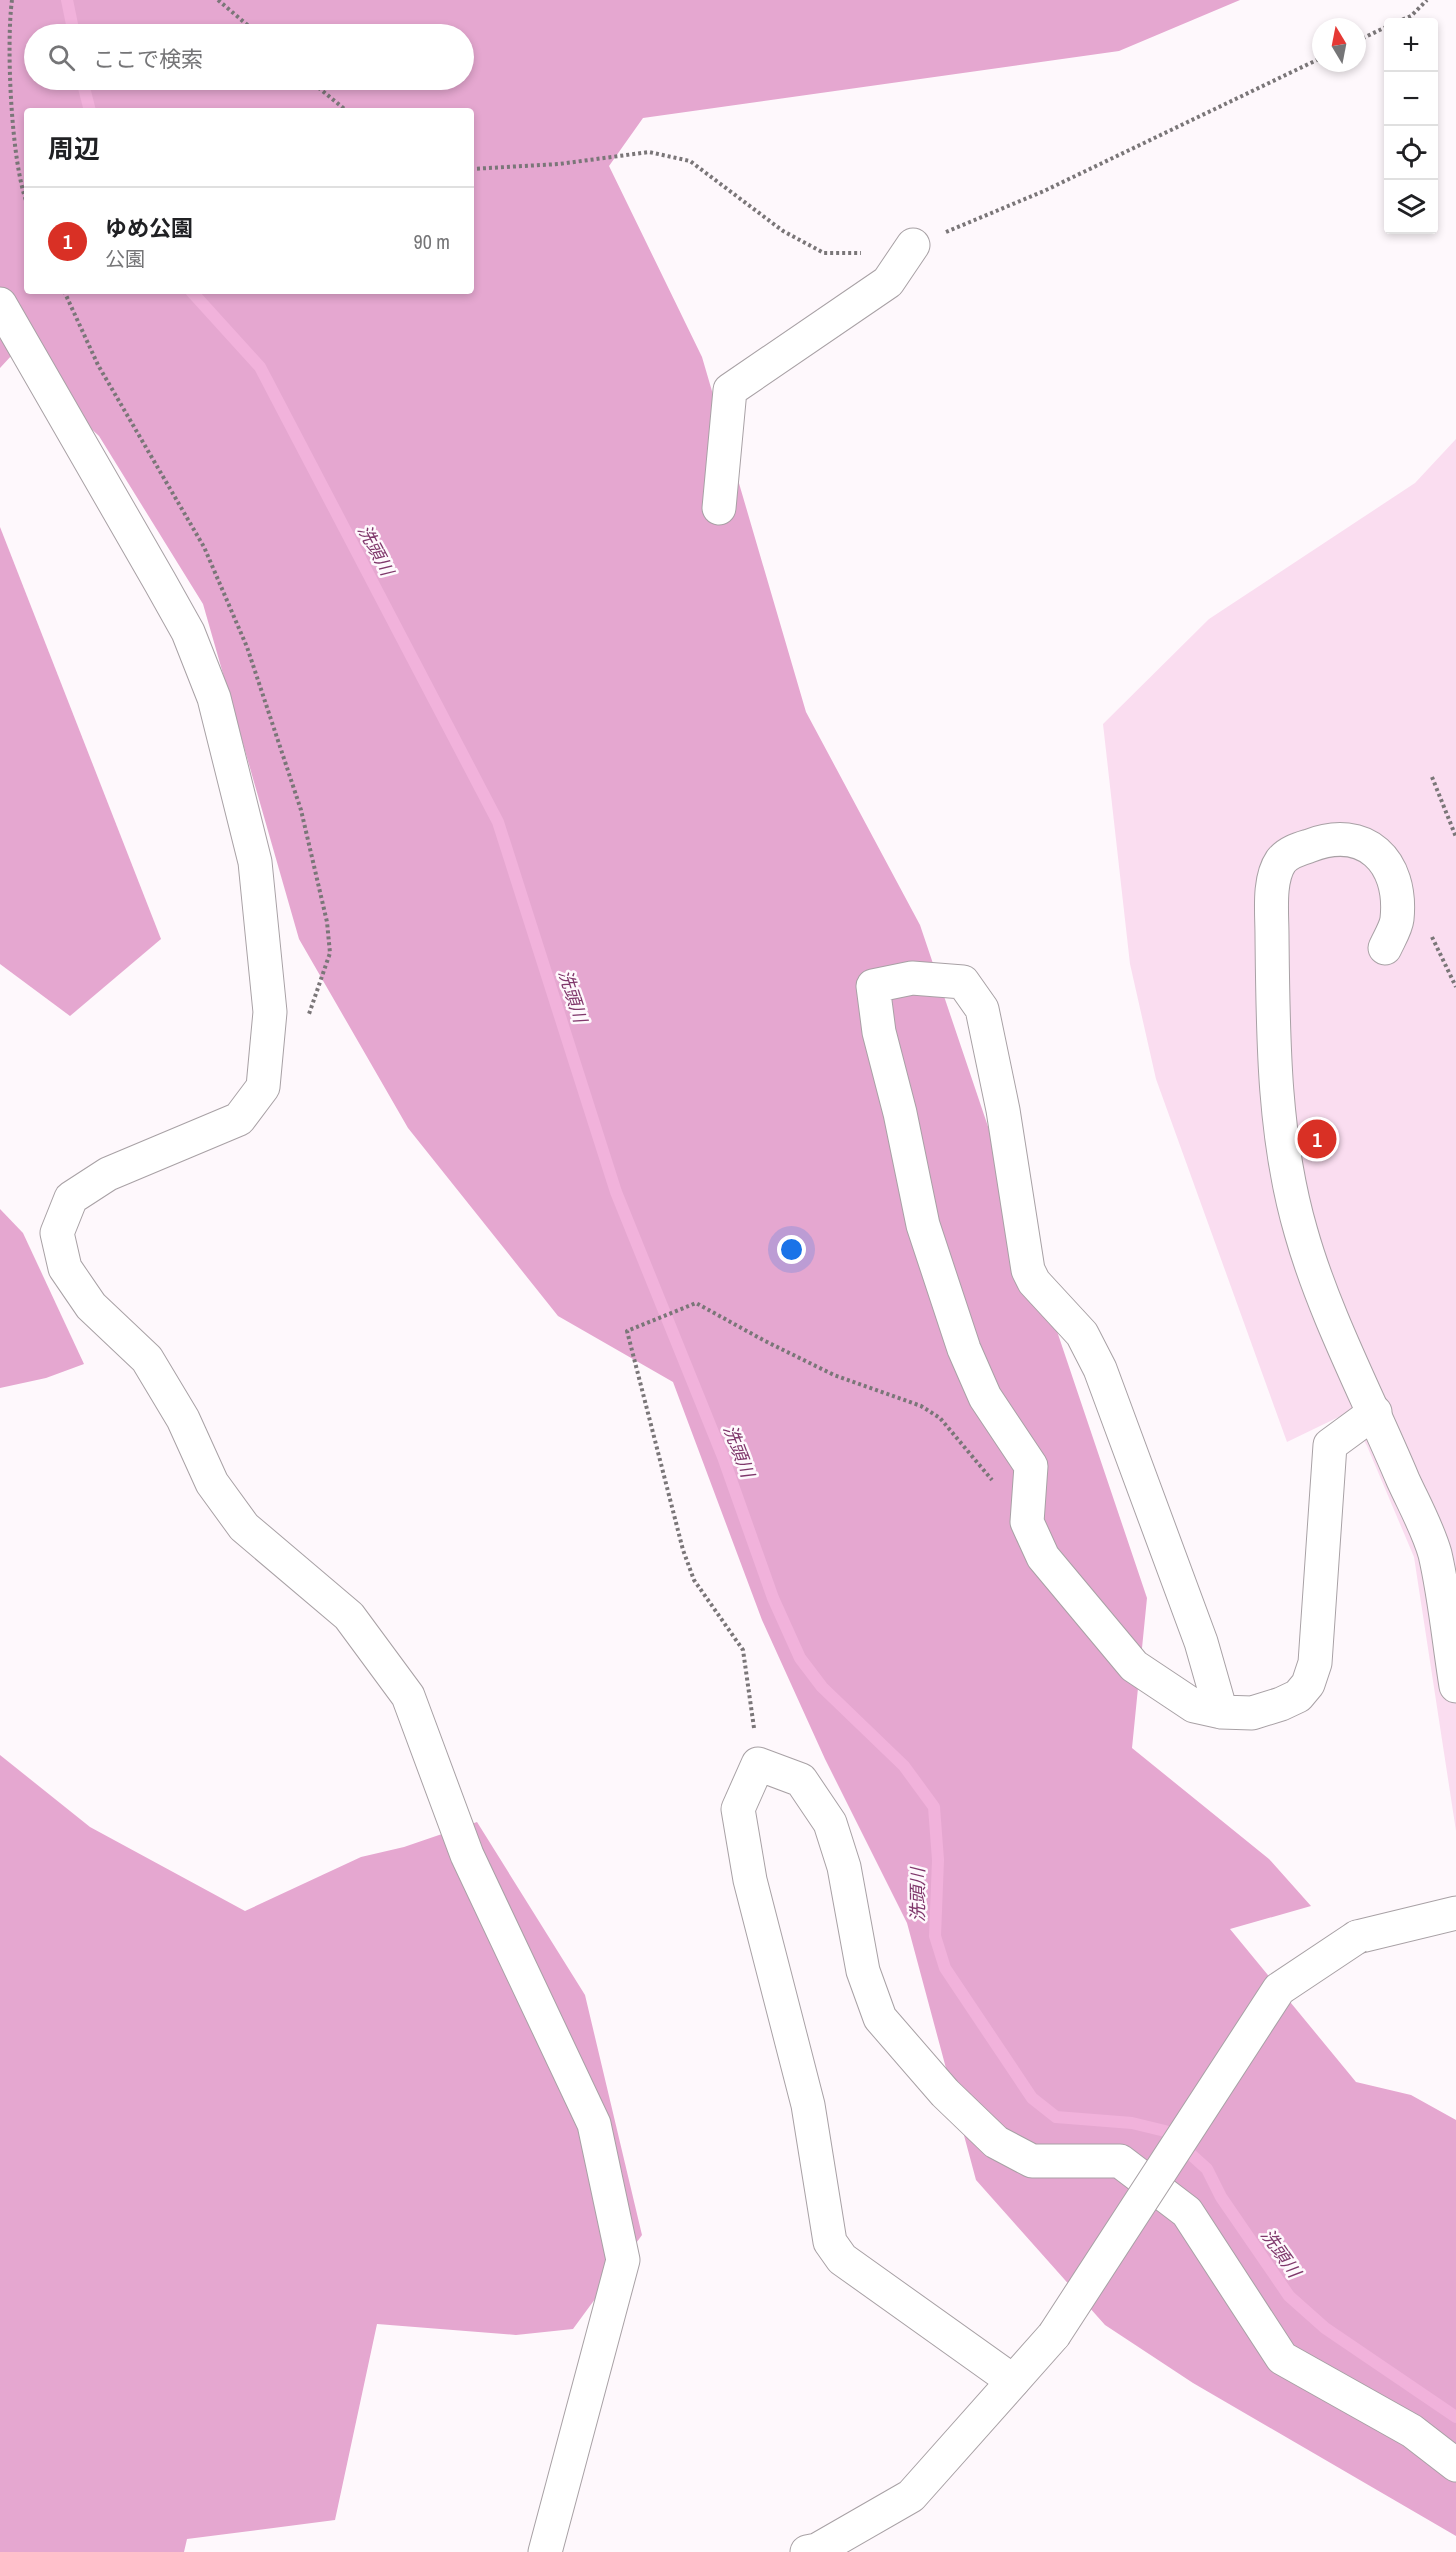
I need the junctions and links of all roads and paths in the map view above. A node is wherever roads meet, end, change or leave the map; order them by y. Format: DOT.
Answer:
graph roads {
  1 [pos="12,0"];
  2 [pos="218,0"];
  3 [pos="1427,0"];
  4 [pos="1406,18"];
  5 [pos="246,24"];
  6 [pos="1384,28"];
  7 [pos="1366,37"];
  8 [pos="1312,62"];
  9 [pos="321,90"];
  10 [pos="343,108"];
  11 [pos="474,169"];
  12 [pos="24,192"];
  13 [pos="913,245"];
  14 [pos="0,304"];
  15 [pos="719,508"];
  16 [pos="1432,777"];
  17 [pos="1456,837"];
  18 [pos="1385,948"];
  19 [pos="1375,1412"];
  20 [pos="1027,1522"];
  21 [pos="1456,1686"];
  22 [pos="1221,1712"];
  23 [pos="758,1764"];
  24 [pos="1456,1913"];
  25 [pos="1013,2381"];
  26 [pos="1456,2465"];
  27 [pos="545,2552"];
  28 [pos="807,2552"];
  1 -- 12 [label="path"];
  2 -- 5 [label="path"];
  3 -- 4 [label="path"];
  6 -- 7 [label="path"];
  8 -- 13 [label="path"];
  9 -- 10 [label="path"];
  11 -- 13 [label="path"];
  13 -- 15 [label="street"];
  14 -- 27 [label="street"];
  16 -- 17 [label="path"];
  18 -- 19 [label="street"];
  19 -- 21 [label="street"];
  19 -- 22 [label="street"];
  20 -- 22 [label="street"];
  20 -- 22 [label="street"];
  20 -- 23 [label="path"];
  23 -- 25 [label="street"];
  23 -- 26 [label="street"];
  24 -- 25 [label="street, bridge"];
  25 -- 28 [label="street"];
}
